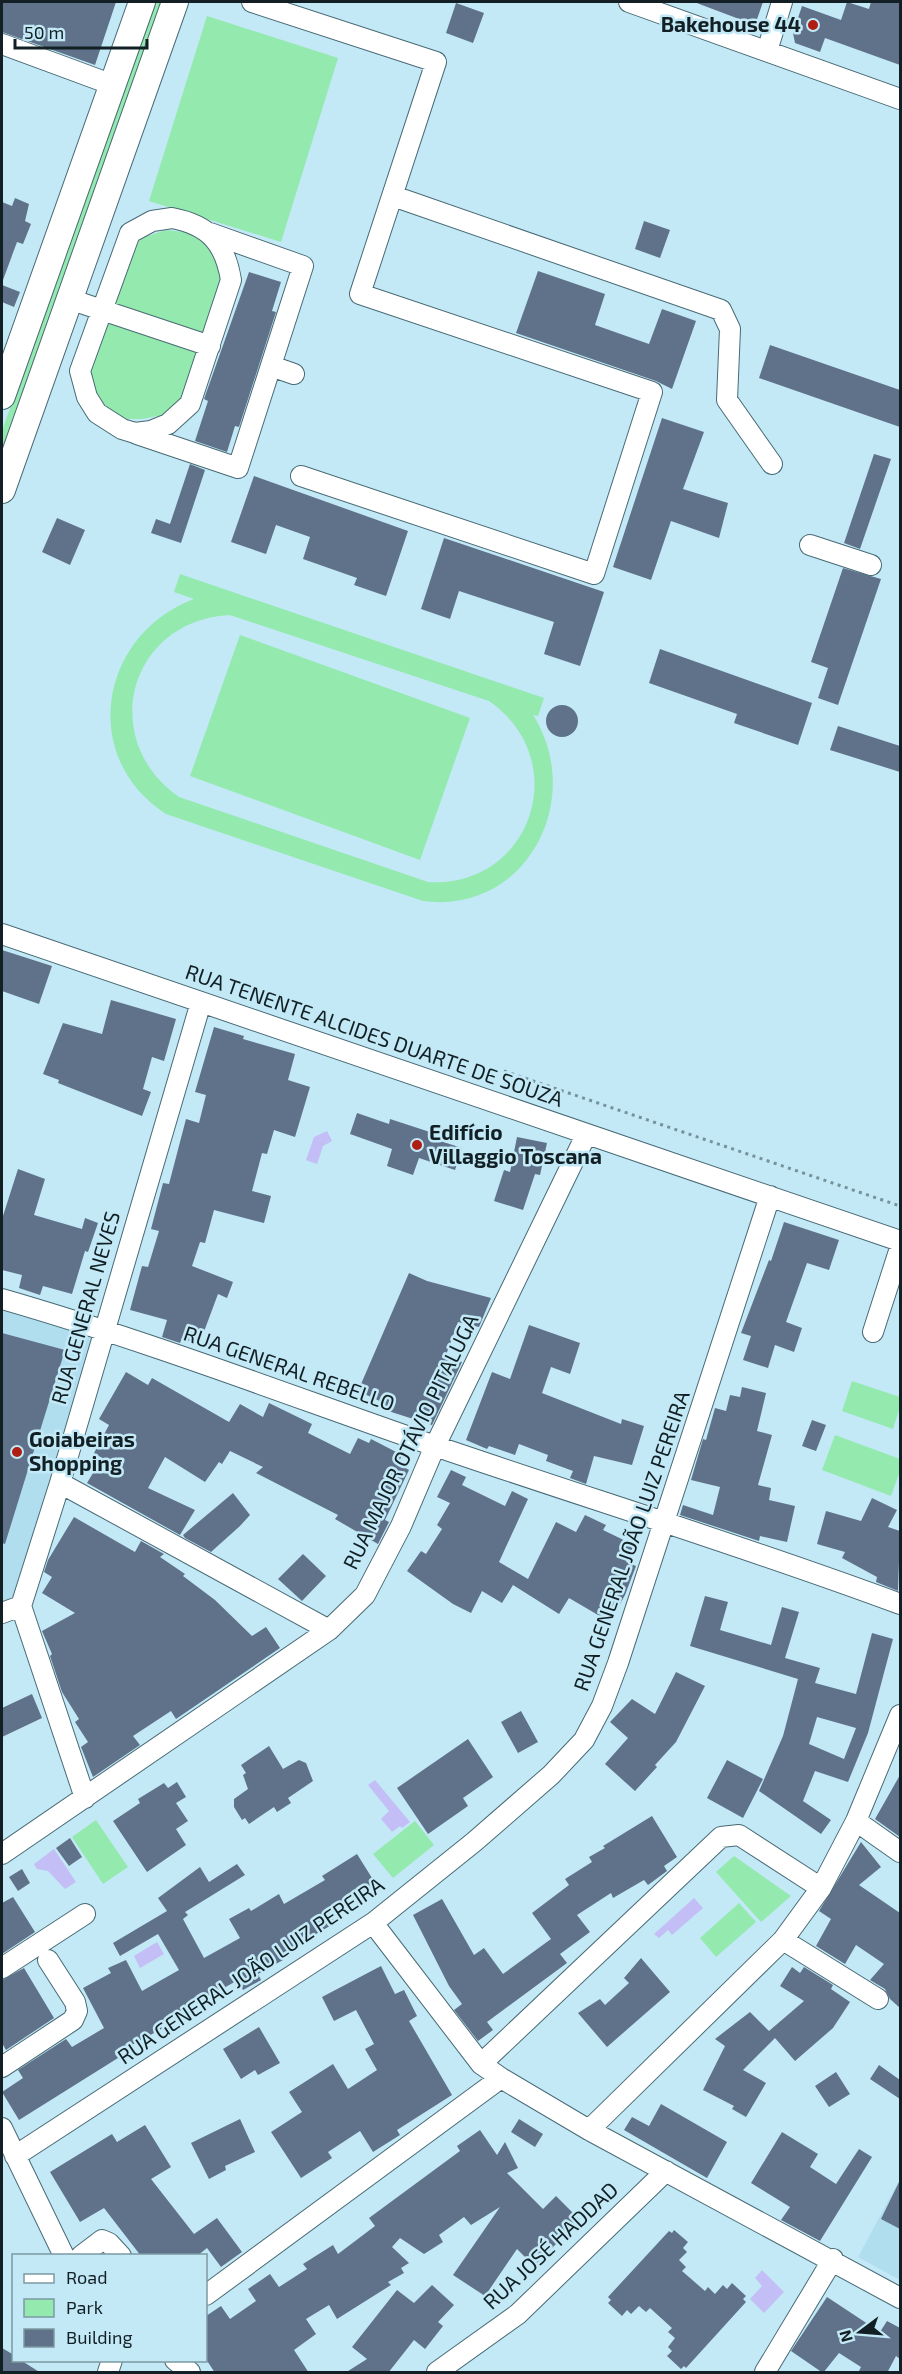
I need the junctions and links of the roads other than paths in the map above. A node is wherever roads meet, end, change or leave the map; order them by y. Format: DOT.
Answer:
graph roads {
  1 [pos="142,2"];
  2 [pos="175,2"];
  3 [pos="252,2"];
  4 [pos="629,2"];
  5 [pos="782,2"];
  6 [pos="2,44"];
  7 [pos="767,51"];
  8 [pos="113,85"];
  9 [pos="900,99"];
  10 [pos="393,196"];
  11 [pos="208,232"];
  12 [pos="69,299"];
  13 [pos="104,310"];
  14 [pos="210,346"];
  15 [pos="271,366"];
  16 [pos="294,374"];
  17 [pos="2,396"];
  18 [pos="135,433"];
  19 [pos="772,464"];
  20 [pos="301,476"];
  21 [pos="2,490"];
  22 [pos="810,545"];
  23 [pos="871,565"];
  24 [pos="2,934"];
  25 [pos="201,1002"];
  26 [pos="586,1135"];
  27 [pos="770,1196"];
  28 [pos="900,1241"];
  29 [pos="900,1248"];
  30 [pos="2,1299"];
  31 [pos="104,1329"];
  32 [pos="873,1332"];
  33 [pos="435,1446"];
  34 [pos="60,1483"];
  35 [pos="666,1523"];
  36 [pos="900,1604"];
  37 [pos="21,1606"];
  38 [pos="2,1613"];
  39 [pos="329,1630"];
  40 [pos="900,1716"];
  41 [pos="85,1798"];
  42 [pos="856,1821"];
  43 [pos="900,1852"];
  44 [pos="2,1854"];
  45 [pos="821,1888"];
  46 [pos="85,1914"];
  47 [pos="373,1923"];
  48 [pos="783,1940"];
  49 [pos="48,1960"];
  50 [pos="2,1968"];
  51 [pos="878,1999"];
  52 [pos="481,2064"];
  53 [pos="2,2067"];
  54 [pos="501,2078"];
  55 [pos="2,2128"];
  56 [pos="589,2130"];
  57 [pos="15,2156"];
  58 [pos="666,2171"];
  59 [pos="63,2254"];
  60 [pos="84,2254"];
  61 [pos="119,2254"];
  62 [pos="833,2259"];
  63 [pos="207,2294"];
  64 [pos="900,2298"];
  65 [pos="176,2362"];
  66 [pos="190,2373"];
  67 [pos="437,2373"];
  68 [pos="765,2373"];
  1 -- 8 [label="main road"];
  2 -- 12 [label="main road"];
  3 -- 10 [label="street"];
  4 -- 7 [label="street"];
  5 -- 7 [label="street"];
  6 -- 8 [label="street"];
  7 -- 9 [label="street"];
  8 -- 17 [label="main road"];
  10 -- 19 [label="street"];
  10 -- 20 [label="street"];
  11 -- 13 [label="street"];
  11 -- 14 [label="street"];
  11 -- 15 [label="street"];
  12 -- 13 [label="street"];
  12 -- 21 [label="main road"];
  13 -- 14 [label="street"];
  13 -- 18 [label="street"];
  14 -- 18 [label="street"];
  15 -- 16 [label="street"];
  15 -- 18 [label="street"];
  22 -- 23 [label="street"];
  24 -- 25 [label="street, RUA TENENTE ALCIDES DUARTE DE SOUZA"];
  25 -- 26 [label="street, RUA TENENTE ALCIDES DUARTE DE SOUZA"];
  25 -- 31 [label="street, RUA GENERAL NEVES"];
  26 -- 27 [label="street, RUA TENENTE ALCIDES DUARTE DE SOUZA"];
  26 -- 33 [label="street, RUA MAJOR OTÁVIO PITALUGA"];
  27 -- 28 [label="street, RUA TENENTE ALCIDES DUARTE DE SOUZA"];
  27 -- 35 [label="street, RUA GENERAL JOÃO LUIZ PEREIRA"];
  29 -- 32 [label="street"];
  30 -- 31 [label="street, RUA GENERAL REBELLO"];
  31 -- 33 [label="street, RUA GENERAL REBELLO"];
  31 -- 34 [label="street, RUA GENERAL NEVES"];
  33 -- 35 [label="street, RUA GENERAL REBELLO"];
  33 -- 39 [label="street, RUA MAJOR OTÁVIO PITALUGA"];
  34 -- 37 [label="street, RUA GENERAL NEVES"];
  34 -- 39 [label="street"];
  35 -- 36 [label="street, RUA GENERAL REBELLO"];
  35 -- 47 [label="street, RUA GENERAL JOÃO LUIZ PEREIRA"];
  37 -- 38 [label="street"];
  37 -- 41 [label="street"];
  39 -- 41 [label="street, RUA MAJOR OTÁVIO PITALUGA"];
  40 -- 42 [label="street"];
  41 -- 44 [label="street, RUA MAJOR OTÁVIO PITALUGA"];
  42 -- 43 [label="street"];
  42 -- 45 [label="street"];
  45 -- 48 [label="street"];
  45 -- 52 [label="street"];
  46 -- 50 [label="street"];
  47 -- 52 [label="street"];
  47 -- 57 [label="street, RUA GENERAL JOÃO LUIZ PEREIRA"];
  48 -- 51 [label="street"];
  48 -- 56 [label="street"];
  49 -- 53 [label="street"];
  52 -- 54 [label="street"];
  54 -- 56 [label="street"];
  54 -- 63 [label="street"];
  55 -- 57 [label="street"];
  56 -- 58 [label="street"];
  57 -- 59 [label="street"];
  58 -- 62 [label="street"];
  58 -- 67 [label="street, RUA JOSÉ HADDAD"];
  60 -- 61 [label="street"];
  62 -- 64 [label="street"];
  62 -- 68 [label="street"];
  65 -- 66 [label="street"];
}
